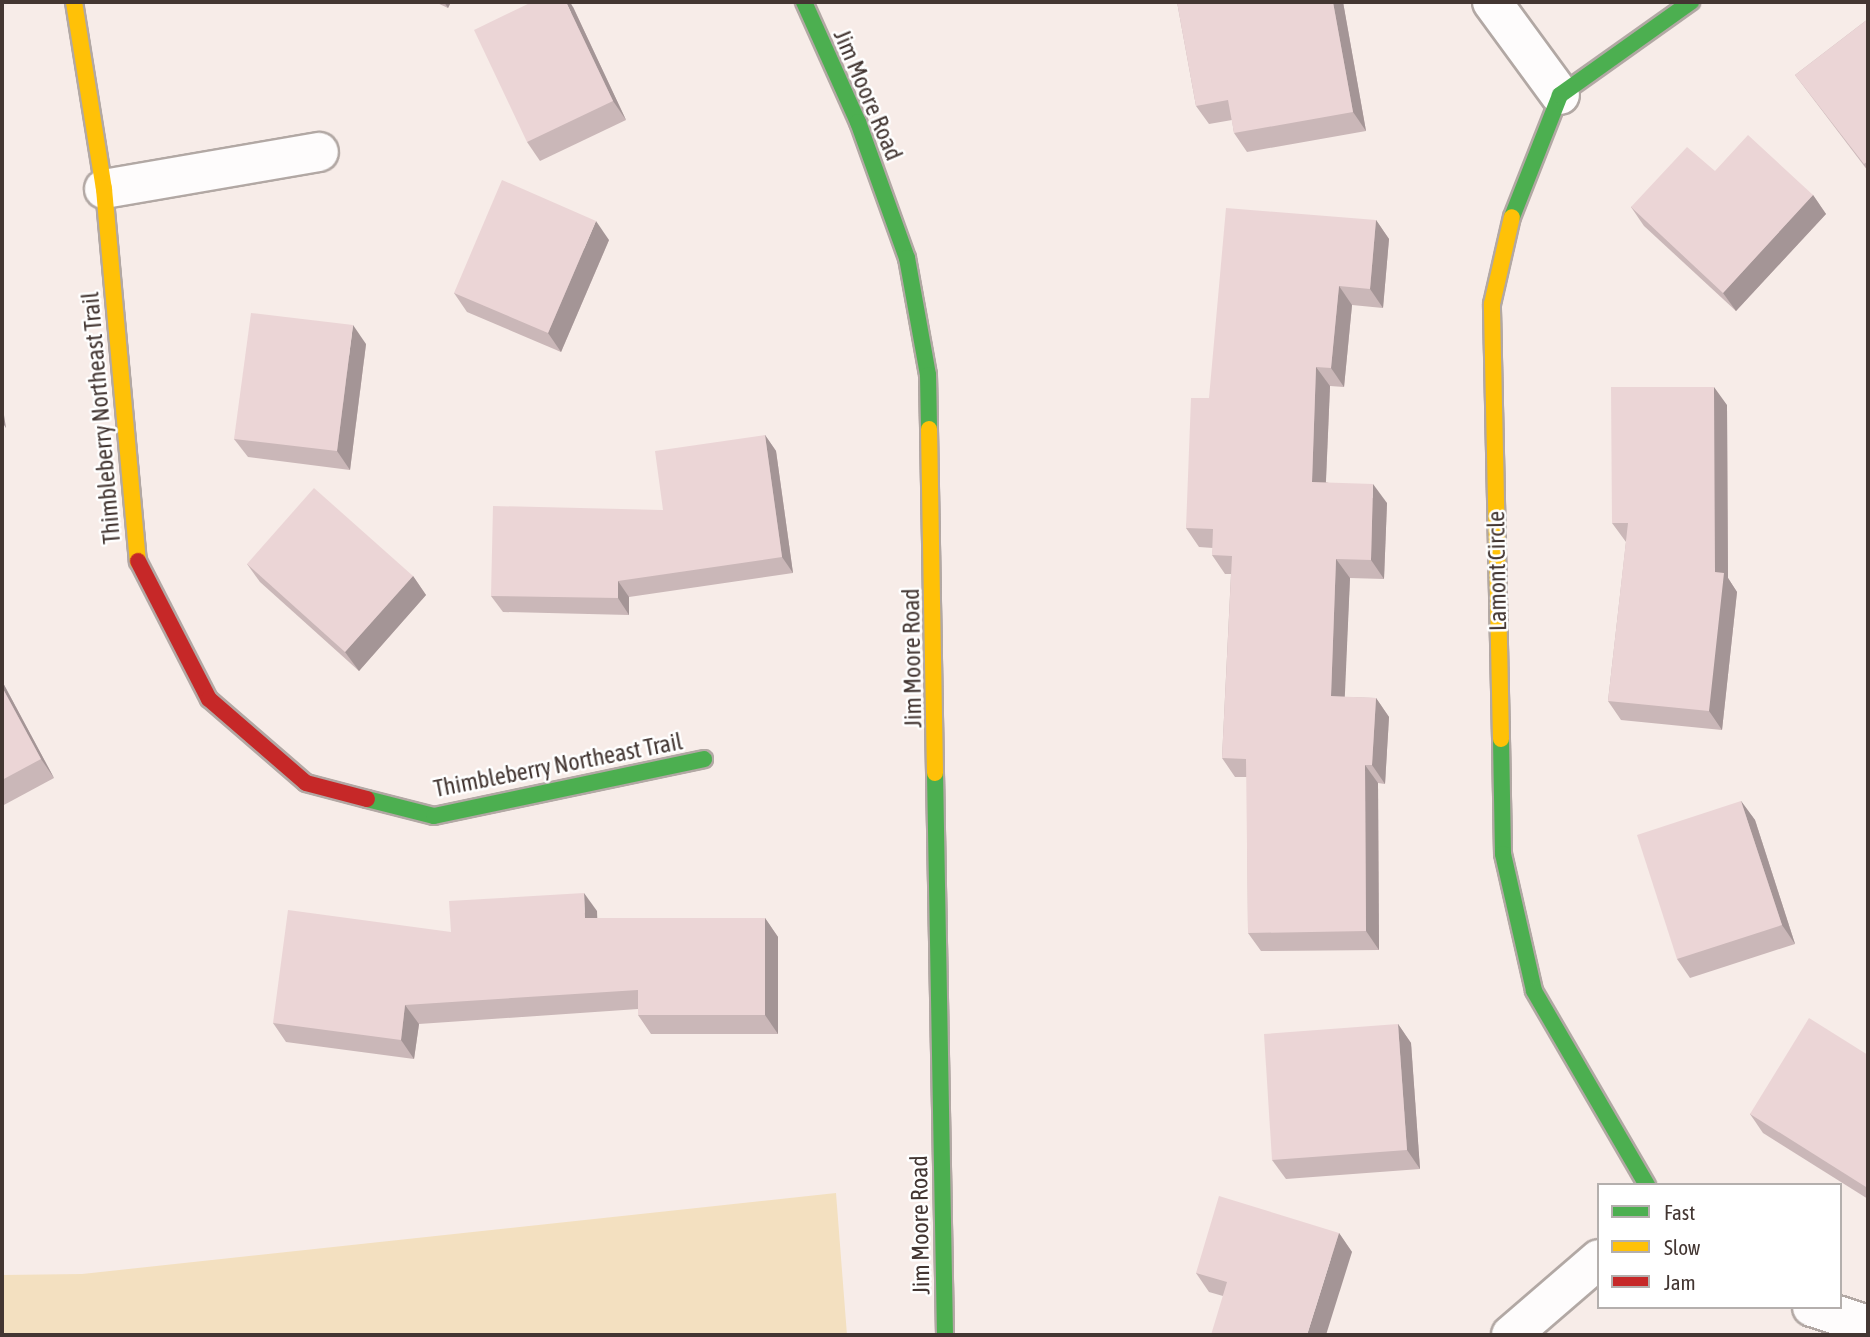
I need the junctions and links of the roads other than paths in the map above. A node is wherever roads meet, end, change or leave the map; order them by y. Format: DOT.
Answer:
graph roads {
  1 [pos="74,2"];
  2 [pos="804,2"];
  3 [pos="1492,2"];
  4 [pos="1691,2"];
  5 [pos="1560,95"];
  6 [pos="319,152"];
  7 [pos="104,189"];
  8 [pos="704,759"];
  9 [pos="1646,1183"];
  10 [pos="1597,1261"];
  11 [pos="1818,1309"];
  12 [pos="1868,1325"];
  13 [pos="944,1335"];
  14 [pos="1511,1335"];
  1 -- 7 [label="street, Thimbleberry Northeast Trail"];
  2 -- 13 [label="street, Jim Moore Road"];
  3 -- 5 [label="street"];
  4 -- 5 [label="street"];
  5 -- 9 [label="street, Lamont Circle"];
  6 -- 7 [label="street"];
  7 -- 8 [label="street, Thimbleberry Northeast Trail"];
  10 -- 14 [label="street"];
  11 -- 12 [label="street"];
}
